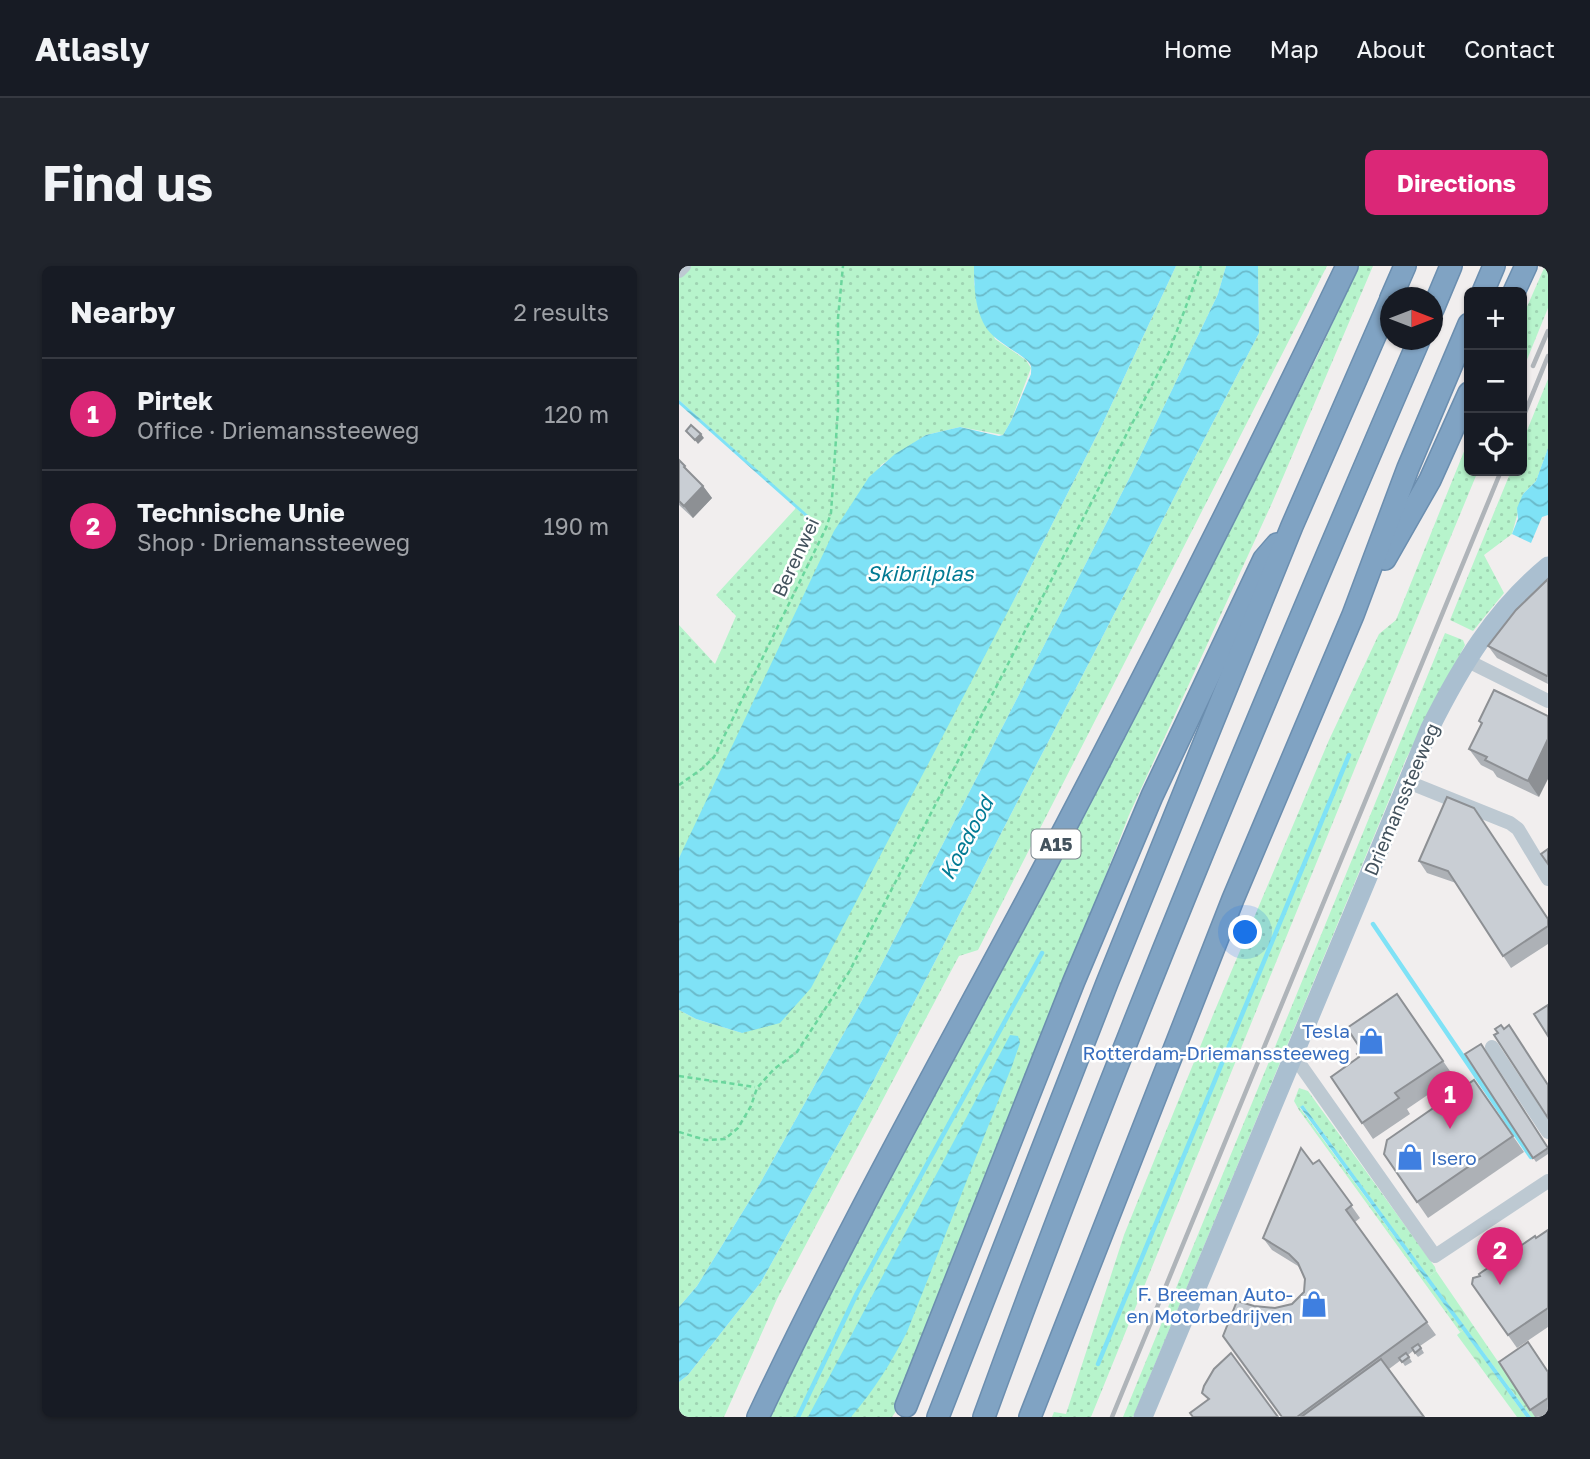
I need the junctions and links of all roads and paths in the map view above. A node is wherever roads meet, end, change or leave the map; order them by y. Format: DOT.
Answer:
graph roads {
  1 [pos="684,266"];
  2 [pos="843,266"];
  3 [pos="1201,266"];
  4 [pos="1347,266"];
  5 [pos="1405,266"];
  6 [pos="1451,266"];
  7 [pos="1494,266"];
  8 [pos="1526,266"];
  9 [pos="679,271"];
  10 [pos="1396,287"];
  11 [pos="1442,287"];
  12 [pos="1485,287"];
  13 [pos="1516,287"];
  14 [pos="1380,323"];
  15 [pos="1464,336"];
  16 [pos="1415,350"];
  17 [pos="1464,404"];
  18 [pos="1292,526"];
  19 [pos="1548,566"];
  20 [pos="1353,615"];
  21 [pos="1466,660"];
  22 [pos="1548,701"];
  23 [pos="1408,782"];
  24 [pos="679,785"];
  25 [pos="1548,878"];
  26 [pos="1492,1047"];
  27 [pos="1294,1056"];
  28 [pos="679,1076"];
  29 [pos="757,1088"];
  30 [pos="679,1132"];
  31 [pos="1548,1132"];
  32 [pos="1548,1181"];
  33 [pos="903,1413"];
  34 [pos="758,1417"];
  35 [pos="938,1417"];
  36 [pos="983,1417"];
  37 [pos="1030,1417"];
  38 [pos="1143,1417"];
  1 -- 9 [label="street"];
  2 -- 24 [label="path, Berenwei"];
  3 -- 29 [label="path"];
  4 -- 34 [label="highway, A15"];
  5 -- 10 [label="highway"];
  6 -- 11 [label="highway"];
  7 -- 12 [label="highway"];
  8 -- 13 [label="highway"];
  14 -- 18 [label="highway"];
  15 -- 20 [label="highway"];
  16 -- 36 [label="highway"];
  17 -- 20 [label="highway"];
  18 -- 33 [label="highway"];
  18 -- 35 [label="highway"];
  19 -- 21 [label="main road, Driemanssteeweg"];
  20 -- 37 [label="highway"];
  21 -- 22 [label="street"];
  21 -- 23 [label="main road, Driemanssteeweg"];
  23 -- 25 [label="street"];
  23 -- 27 [label="main road, Driemanssteeweg"];
  26 -- 31 [label="street"];
  27 -- 32 [label="street"];
  27 -- 38 [label="main road, Driemanssteeweg"];
  28 -- 29 [label="path"];
  29 -- 30 [label="path"];
}
